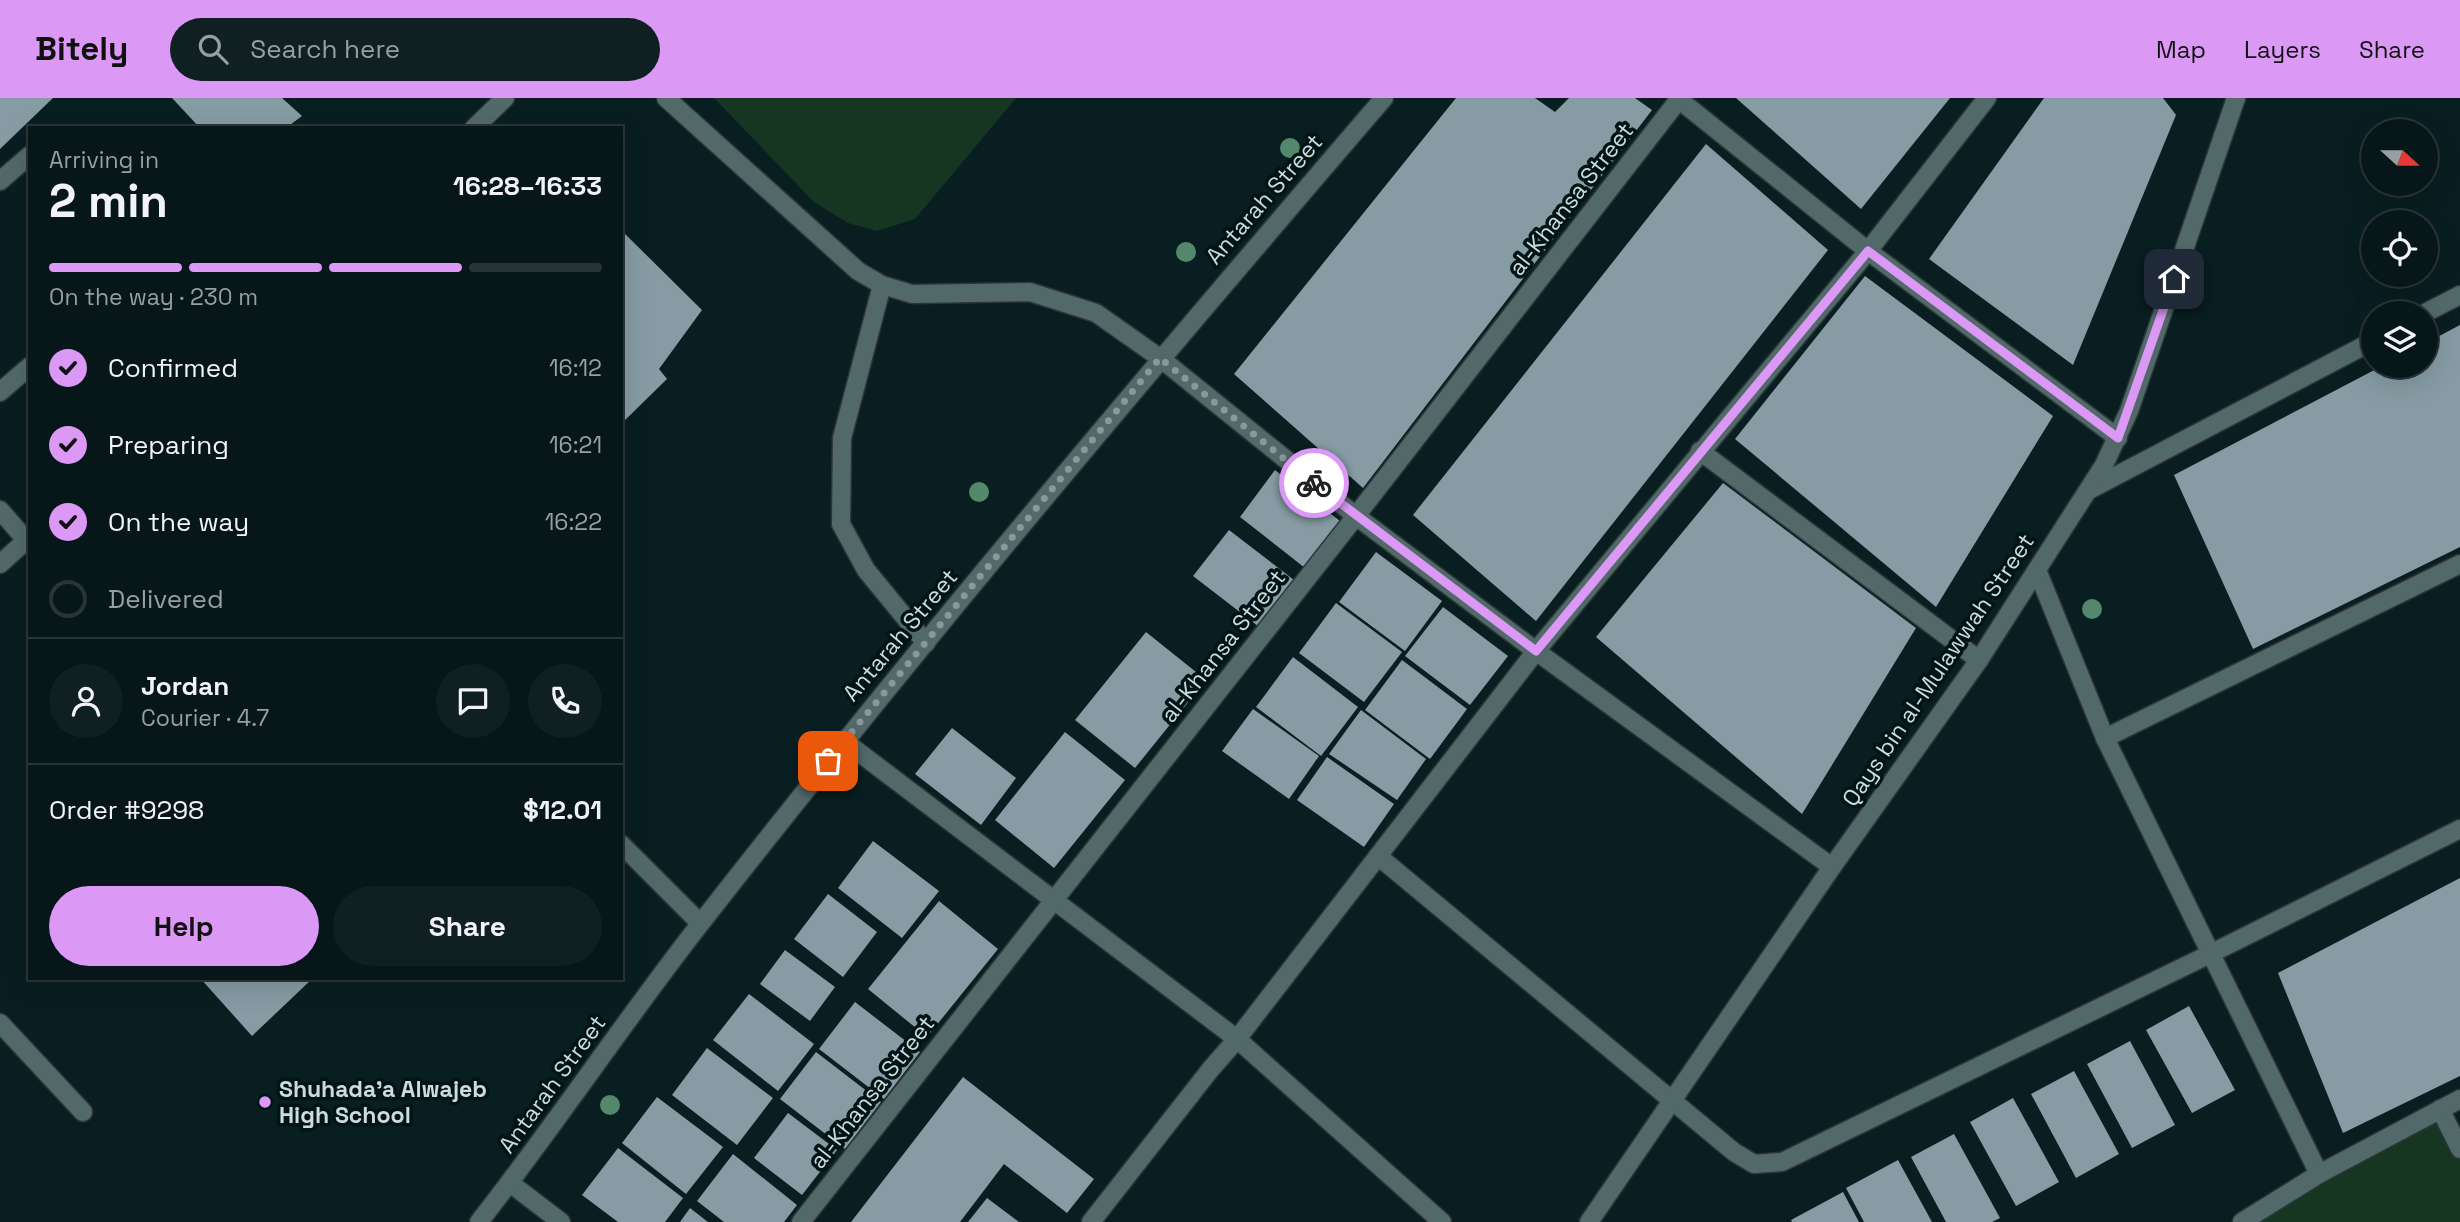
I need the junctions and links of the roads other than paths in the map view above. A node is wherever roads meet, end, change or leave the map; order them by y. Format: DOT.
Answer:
graph roads {
  1 [pos="505,98"];
  2 [pos="666,98"];
  3 [pos="1384,98"];
  4 [pos="1679,98"];
  5 [pos="1987,98"];
  6 [pos="2236,98"];
  7 [pos="476,126"];
  8 [pos="28,157"];
  9 [pos="0,181"];
  10 [pos="1868,251"];
  11 [pos="882,285"];
  12 [pos="2460,295"];
  13 [pos="2438,306"];
  14 [pos="2361,347"];
  15 [pos="1160,358"];
  16 [pos="28,368"];
  17 [pos="0,392"];
  18 [pos="2118,438"];
  19 [pos="1700,451"];
  20 [pos="2089,490"];
  21 [pos="0,510"];
  22 [pos="1356,516"];
  23 [pos="28,538"];
  24 [pos="0,564"];
  25 [pos="2460,564"];
  26 [pos="2037,570"];
  27 [pos="926,643"];
  28 [pos="1536,651"];
  29 [pos="1979,660"];
  30 [pos="2105,738"];
  31 [pos="844,741"];
  32 [pos="2460,829"];
  33 [pos="623,846"];
  34 [pos="1378,856"];
  35 [pos="1832,867"];
  36 [pos="1054,900"];
  37 [pos="700,923"];
  38 [pos="2210,954"];
  39 [pos="0,1023"];
  40 [pos="1237,1039"];
  41 [pos="2460,1099"];
  42 [pos="1672,1100"];
  43 [pos="2440,1109"];
  44 [pos="83,1112"];
  45 [pos="2460,1149"];
  46 [pos="2319,1174"];
  47 [pos="510,1183"];
  48 [pos="479,1222"];
  49 [pos="561,1222"];
  50 [pos="801,1222"];
  51 [pos="1091,1222"];
  52 [pos="1442,1222"];
  53 [pos="1589,1222"];
  54 [pos="2242,1222"];
  1 -- 7 [label="street"];
  2 -- 11 [label="street"];
  3 -- 15 [label="street, Antarah Street"];
  4 -- 10 [label="street"];
  4 -- 22 [label="street, al-Khansa Street"];
  5 -- 10 [label="street"];
  6 -- 18 [label="street, Qays bin al-Mulawwah Street"];
  8 -- 9 [label="street"];
  10 -- 18 [label="street"];
  10 -- 19 [label="street"];
  11 -- 15 [label="street"];
  11 -- 27 [label="street"];
  12 -- 13 [label="street"];
  14 -- 20 [label="street"];
  15 -- 22 [label="street"];
  15 -- 27 [label="street, Antarah Street"];
  16 -- 17 [label="street"];
  18 -- 20 [label="street, Qays bin al-Mulawwah Street"];
  19 -- 28 [label="street"];
  19 -- 29 [label="street"];
  20 -- 26 [label="street, Qays bin al-Mulawwah Street"];
  21 -- 23 [label="street"];
  22 -- 28 [label="street"];
  22 -- 36 [label="street, al-Khansa Street"];
  23 -- 24 [label="street"];
  25 -- 30 [label="street"];
  26 -- 29 [label="street, Qays bin al-Mulawwah Street"];
  26 -- 30 [label="street"];
  27 -- 31 [label="street, Antarah Street"];
  28 -- 34 [label="street"];
  28 -- 35 [label="street"];
  29 -- 35 [label="street, Qays bin al-Mulawwah Street"];
  30 -- 38 [label="street"];
  31 -- 36 [label="street"];
  31 -- 37 [label="street, Antarah Street"];
  32 -- 38 [label="street"];
  33 -- 37 [label="street"];
  34 -- 40 [label="street"];
  34 -- 42 [label="street"];
  35 -- 42 [label="street, Qays bin al-Mulawwah Street"];
  36 -- 40 [label="street"];
  36 -- 50 [label="street, al-Khansa Street"];
  37 -- 47 [label="street, Antarah Street"];
  38 -- 42 [label="street"];
  38 -- 46 [label="street"];
  39 -- 44 [label="street"];
  40 -- 51 [label="street"];
  40 -- 52 [label="street"];
  41 -- 43 [label="street"];
  42 -- 53 [label="street, Qays bin al-Mulawwah Street"];
  43 -- 45 [label="street"];
  43 -- 46 [label="street"];
  46 -- 54 [label="street"];
  47 -- 48 [label="street, Antarah Street"];
  47 -- 49 [label="street"];
}
